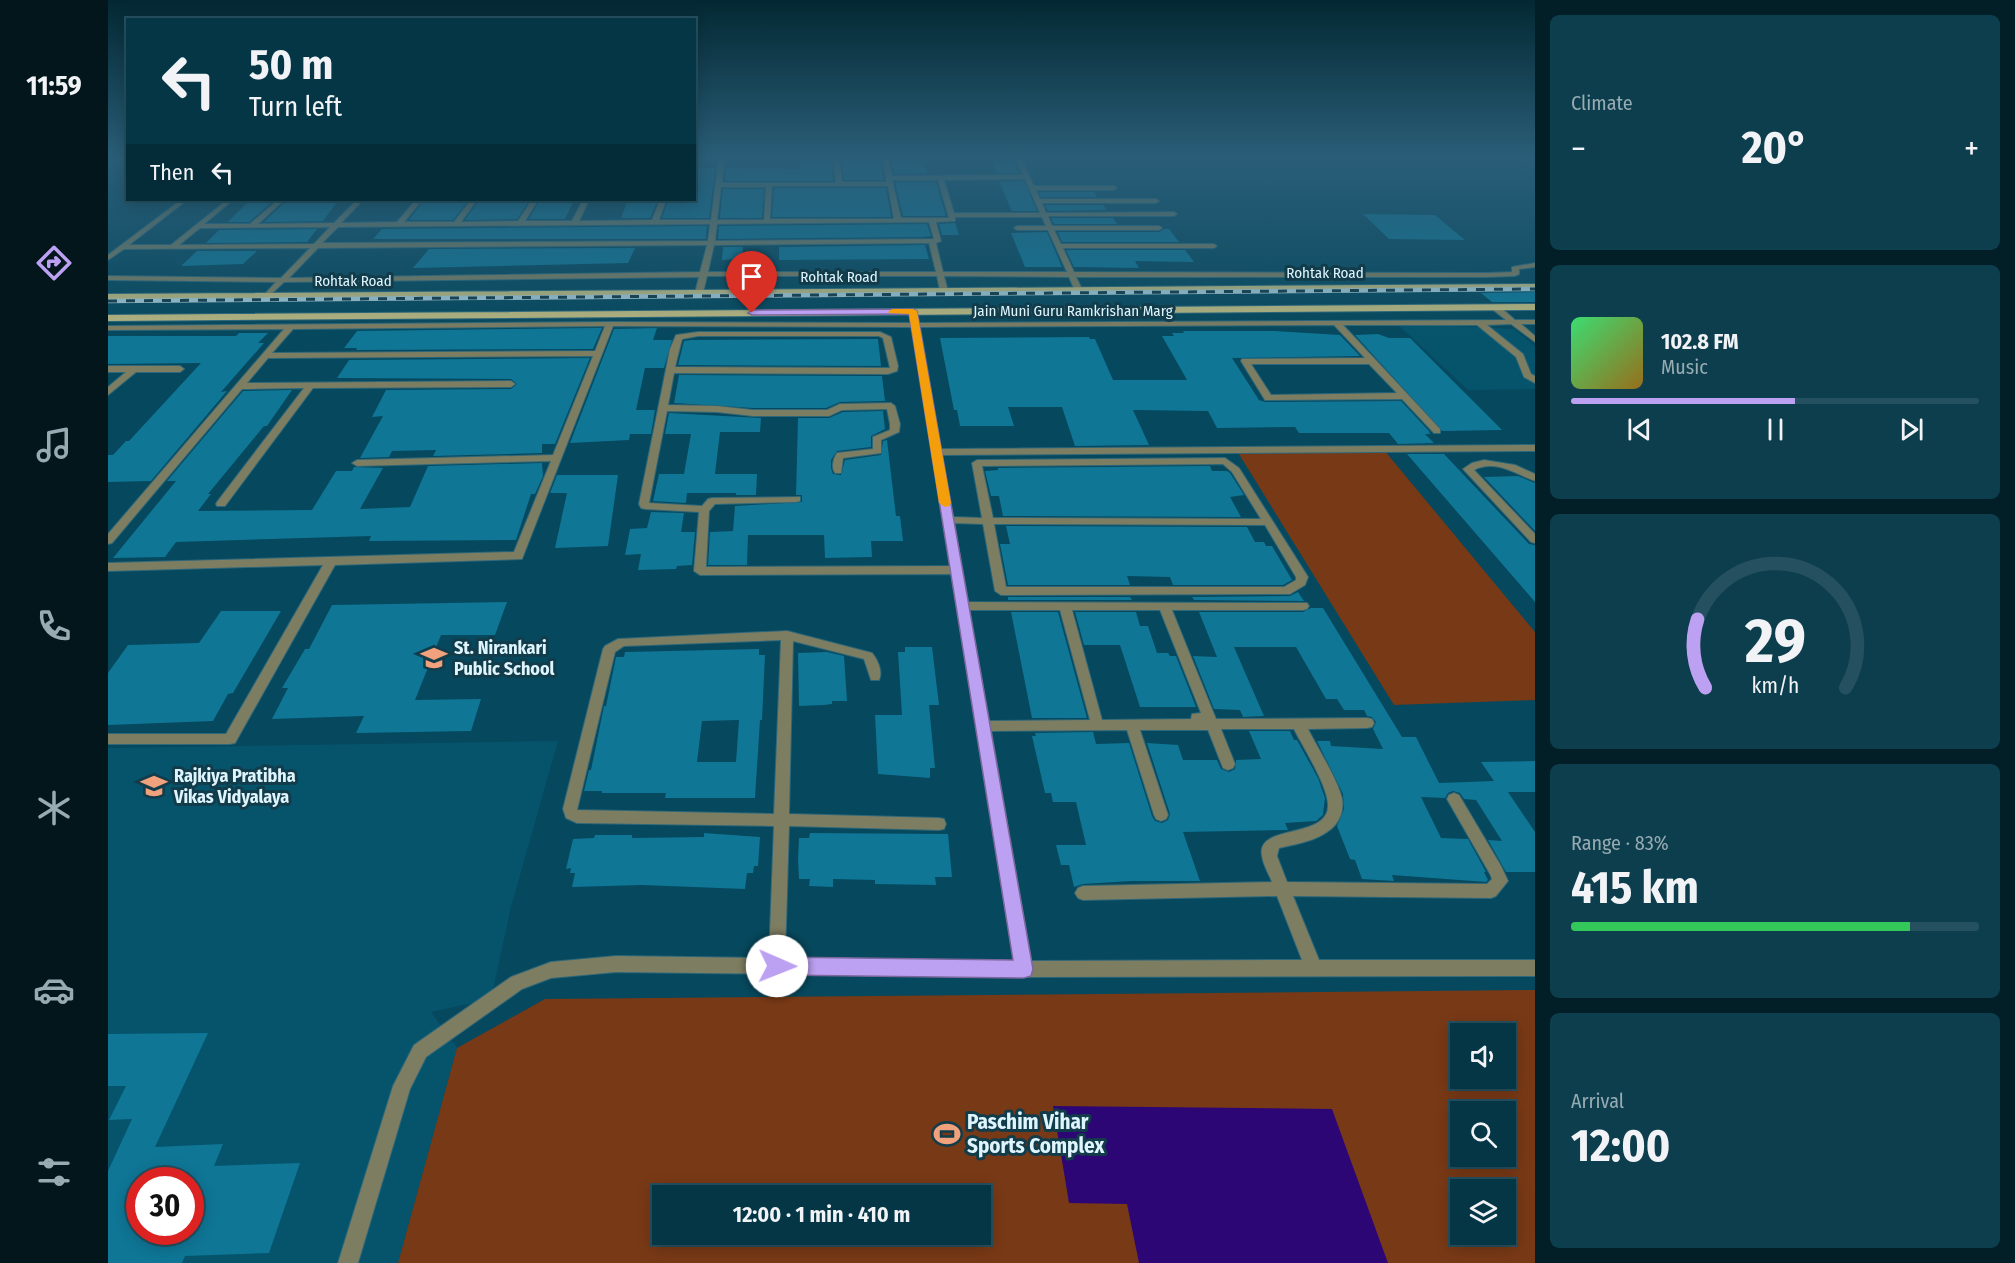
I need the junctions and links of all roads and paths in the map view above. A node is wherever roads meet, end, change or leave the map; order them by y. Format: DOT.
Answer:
graph roads {
  1 [pos="162,217"];
  2 [pos="208,217"];
  3 [pos="261,217"];
  4 [pos="344,217"];
  5 [pos="405,217"];
  6 [pos="461,217"];
  7 [pos="524,217"];
  8 [pos="578,217"];
  9 [pos="657,217"];
  10 [pos="714,217"];
  11 [pos="767,217"];
  12 [pos="897,217"];
  13 [pos="953,217"];
  14 [pos="1045,217"];
  15 [pos="713,221"];
  16 [pos="767,221"];
  17 [pos="898,221"];
  18 [pos="932,221"];
  19 [pos="521,222"];
  20 [pos="576,222"];
  21 [pos="655,222"];
  22 [pos="457,223"];
  23 [pos="399,224"];
  24 [pos="252,225"];
  25 [pos="336,225"];
  26 [pos="197,226"];
  27 [pos="1017,228"];
  28 [pos="1051,228"];
  29 [pos="1160,228"];
  30 [pos="932,241"];
  31 [pos="711,243"];
  32 [pos="315,246"];
  33 [pos="1060,246"];
  34 [pos="1214,246"];
  35 [pos="122,247"];
  36 [pos="172,247"];
  37 [pos="108,258"];
  38 [pos="1535,265"];
  39 [pos="703,274"];
  40 [pos="941,275"];
  41 [pos="1181,275"];
  42 [pos="1510,275"];
  43 [pos="1073,276"];
  44 [pos="108,278"];
  45 [pos="283,280"];
  46 [pos="1530,287"];
  47 [pos="1190,289"];
  48 [pos="944,291"];
  49 [pos="1079,291"];
  50 [pos="699,293"];
  51 [pos="267,296"];
  52 [pos="108,297"];
  53 [pos="1495,307"];
  54 [pos="1535,307"];
  55 [pos="913,311"];
  56 [pos="108,318"];
  57 [pos="1479,322"];
  58 [pos="1512,322"];
  59 [pos="1535,322"];
  60 [pos="1336,323"];
  61 [pos="610,324"];
  62 [pos="682,324"];
  63 [pos="915,325"];
  64 [pos="290,327"];
  65 [pos="108,328"];
  66 [pos="1525,332"];
  67 [pos="1535,332"];
  68 [pos="677,339"];
  69 [pos="1535,340"];
  70 [pos="598,353"];
  71 [pos="265,356"];
  72 [pos="1372,361"];
  73 [pos="108,369"];
  74 [pos="134,369"];
  75 [pos="180,369"];
  76 [pos="670,370"];
  77 [pos="1535,380"];
  78 [pos="511,384"];
  79 [pos="311,385"];
  80 [pos="240,386"];
  81 [pos="108,392"];
  82 [pos="1405,396"];
  83 [pos="663,408"];
  84 [pos="1437,431"];
  85 [pos="1535,448"];
  86 [pos="1456,449"];
  87 [pos="936,452"];
  88 [pos="555,458"];
  89 [pos="357,463"];
  90 [pos="1473,465"];
  91 [pos="838,471"];
  92 [pos="1535,478"];
  93 [pos="796,499"];
  94 [pos="221,504"];
  95 [pos="704,510"];
  96 [pos="948,520"];
  97 [pos="988,521"];
  98 [pos="1268,522"];
  99 [pos="1535,540"];
  100 [pos="108,541"];
  101 [pos="331,561"];
  102 [pos="108,567"];
  103 [pos="956,570"];
  104 [pos="962,606"];
  105 [pos="1065,606"];
  106 [pos="1164,606"];
  107 [pos="1303,606"];
  108 [pos="787,635"];
  109 [pos="876,677"];
  110 [pos="1096,718"];
  111 [pos="1035,719"];
  112 [pos="1298,723"];
  113 [pos="1367,723"];
  114 [pos="1212,724"];
  115 [pos="1132,725"];
  116 [pos="983,726"];
  117 [pos="108,739"];
  118 [pos="1228,765"];
  119 [pos="1454,799"];
  120 [pos="1161,815"];
  121 [pos="782,820"];
  122 [pos="939,824"];
  123 [pos="1283,889"];
  124 [pos="1083,893"];
  125 [pos="777,966"];
  126 [pos="1024,969"];
  127 [pos="1314,969"];
  128 [pos="1535,969"];
  129 [pos="348,1263"];
  1 -- 35 [label="street"];
  2 -- 26 [label="street"];
  3 -- 24 [label="street"];
  4 -- 25 [label="street"];
  5 -- 23 [label="street"];
  6 -- 22 [label="street"];
  7 -- 19 [label="street"];
  8 -- 20 [label="street"];
  9 -- 21 [label="street"];
  10 -- 15 [label="street"];
  11 -- 16 [label="street"];
  12 -- 17 [label="street"];
  13 -- 18 [label="street"];
  14 -- 28 [label="street"];
  15 -- 16 [label="street"];
  15 -- 21 [label="street"];
  15 -- 31 [label="street"];
  16 -- 17 [label="street"];
  17 -- 18 [label="street"];
  18 -- 30 [label="street"];
  19 -- 20 [label="street"];
  19 -- 22 [label="street"];
  20 -- 21 [label="street"];
  22 -- 23 [label="street"];
  23 -- 25 [label="street"];
  24 -- 25 [label="street"];
  24 -- 26 [label="street"];
  25 -- 32 [label="street"];
  26 -- 36 [label="street"];
  27 -- 28 [label="street"];
  28 -- 29 [label="street"];
  28 -- 33 [label="street"];
  30 -- 31 [label="street"];
  30 -- 40 [label="street"];
  31 -- 32 [label="street"];
  31 -- 39 [label="street"];
  32 -- 36 [label="street"];
  32 -- 45 [label="street"];
  33 -- 34 [label="street"];
  33 -- 43 [label="street"];
  35 -- 36 [label="street"];
  35 -- 37 [label="street"];
  38 -- 42 [label="street"];
  39 -- 40 [label="street"];
  39 -- 45 [label="street"];
  39 -- 50 [label="street"];
  40 -- 43 [label="street"];
  40 -- 48 [label="street"];
  41 -- 42 [label="street"];
  41 -- 43 [label="street"];
  41 -- 47 [label="main road"];
  42 -- 46 [label="main road"];
  43 -- 49 [label="street"];
  44 -- 45 [label="street"];
  45 -- 51 [label="street"];
  46 -- 47 [label="main road, Rohtak Road"];
  47 -- 49 [label="main road, Rohtak Road"];
  48 -- 49 [label="main road, Rohtak Road"];
  48 -- 50 [label="main road, Rohtak Road"];
  50 -- 51 [label="main road, Rohtak Road"];
  51 -- 52 [label="main road, Rohtak Road"];
  53 -- 54 [label="main road, Rohtak Road"];
  53 -- 55 [label="main road, Rohtak Road"];
  53 -- 58 [label="street"];
  55 -- 56 [label="main road, Rohtak Road"];
  55 -- 63 [label="street"];
  57 -- 58 [label="street, Jain Muni Guru Ramkrishan Marg"];
  57 -- 60 [label="street, Jain Muni Guru Ramkrishan Marg"];
  57 -- 77 [label="street"];
  58 -- 59 [label="street, Jain Muni Guru Ramkrishan Marg"];
  58 -- 66 [label="street"];
  60 -- 63 [label="street, Jain Muni Guru Ramkrishan Marg"];
  60 -- 72 [label="street"];
  61 -- 62 [label="street, Jain Muni Guru Ramkrishan Marg"];
  61 -- 64 [label="street, Jain Muni Guru Ramkrishan Marg"];
  61 -- 70 [label="street"];
  62 -- 63 [label="street, Jain Muni Guru Ramkrishan Marg"];
  62 -- 68 [label="street"];
  63 -- 87 [label="street"];
  64 -- 65 [label="street, Jain Muni Guru Ramkrishan Marg"];
  64 -- 71 [label="street"];
  66 -- 67 [label="street"];
  66 -- 69 [label="street"];
  68 -- 76 [label="street"];
  68 -- 76 [label="street"];
  70 -- 71 [label="street"];
  70 -- 88 [label="street"];
  71 -- 80 [label="street"];
  72 -- 82 [label="street"];
  72 -- 82 [label="street"];
  73 -- 74 [label="street"];
  74 -- 75 [label="street"];
  74 -- 81 [label="street"];
  76 -- 83 [label="street"];
  78 -- 79 [label="street"];
  79 -- 80 [label="street"];
  79 -- 94 [label="street"];
  80 -- 100 [label="street"];
  82 -- 84 [label="street"];
  83 -- 91 [label="street"];
  83 -- 95 [label="street"];
  85 -- 86 [label="street"];
  86 -- 87 [label="street"];
  86 -- 90 [label="street"];
  87 -- 96 [label="street"];
  88 -- 89 [label="street"];
  88 -- 101 [label="street"];
  90 -- 92 [label="street"];
  90 -- 99 [label="street"];
  93 -- 95 [label="street"];
  95 -- 103 [label="street"];
  96 -- 97 [label="street"];
  96 -- 103 [label="street"];
  97 -- 98 [label="street"];
  97 -- 98 [label="street"];
  97 -- 98 [label="street"];
  101 -- 102 [label="street"];
  101 -- 117 [label="street"];
  103 -- 104 [label="street"];
  104 -- 105 [label="street"];
  104 -- 116 [label="street"];
  105 -- 106 [label="street"];
  105 -- 110 [label="street"];
  106 -- 107 [label="street"];
  106 -- 110 [label="street"];
  108 -- 109 [label="street"];
  108 -- 121 [label="street"];
  108 -- 121 [label="street"];
  110 -- 111 [label="street"];
  112 -- 113 [label="street"];
  112 -- 114 [label="street"];
  112 -- 123 [label="street"];
  114 -- 115 [label="street"];
  114 -- 118 [label="street"];
  115 -- 116 [label="street"];
  115 -- 120 [label="street"];
  116 -- 126 [label="street"];
  119 -- 123 [label="street"];
  121 -- 122 [label="street"];
  121 -- 125 [label="street"];
  123 -- 124 [label="street"];
  123 -- 127 [label="street"];
  125 -- 126 [label="street"];
  125 -- 129 [label="street"];
  126 -- 127 [label="street"];
  127 -- 128 [label="street"];
}
